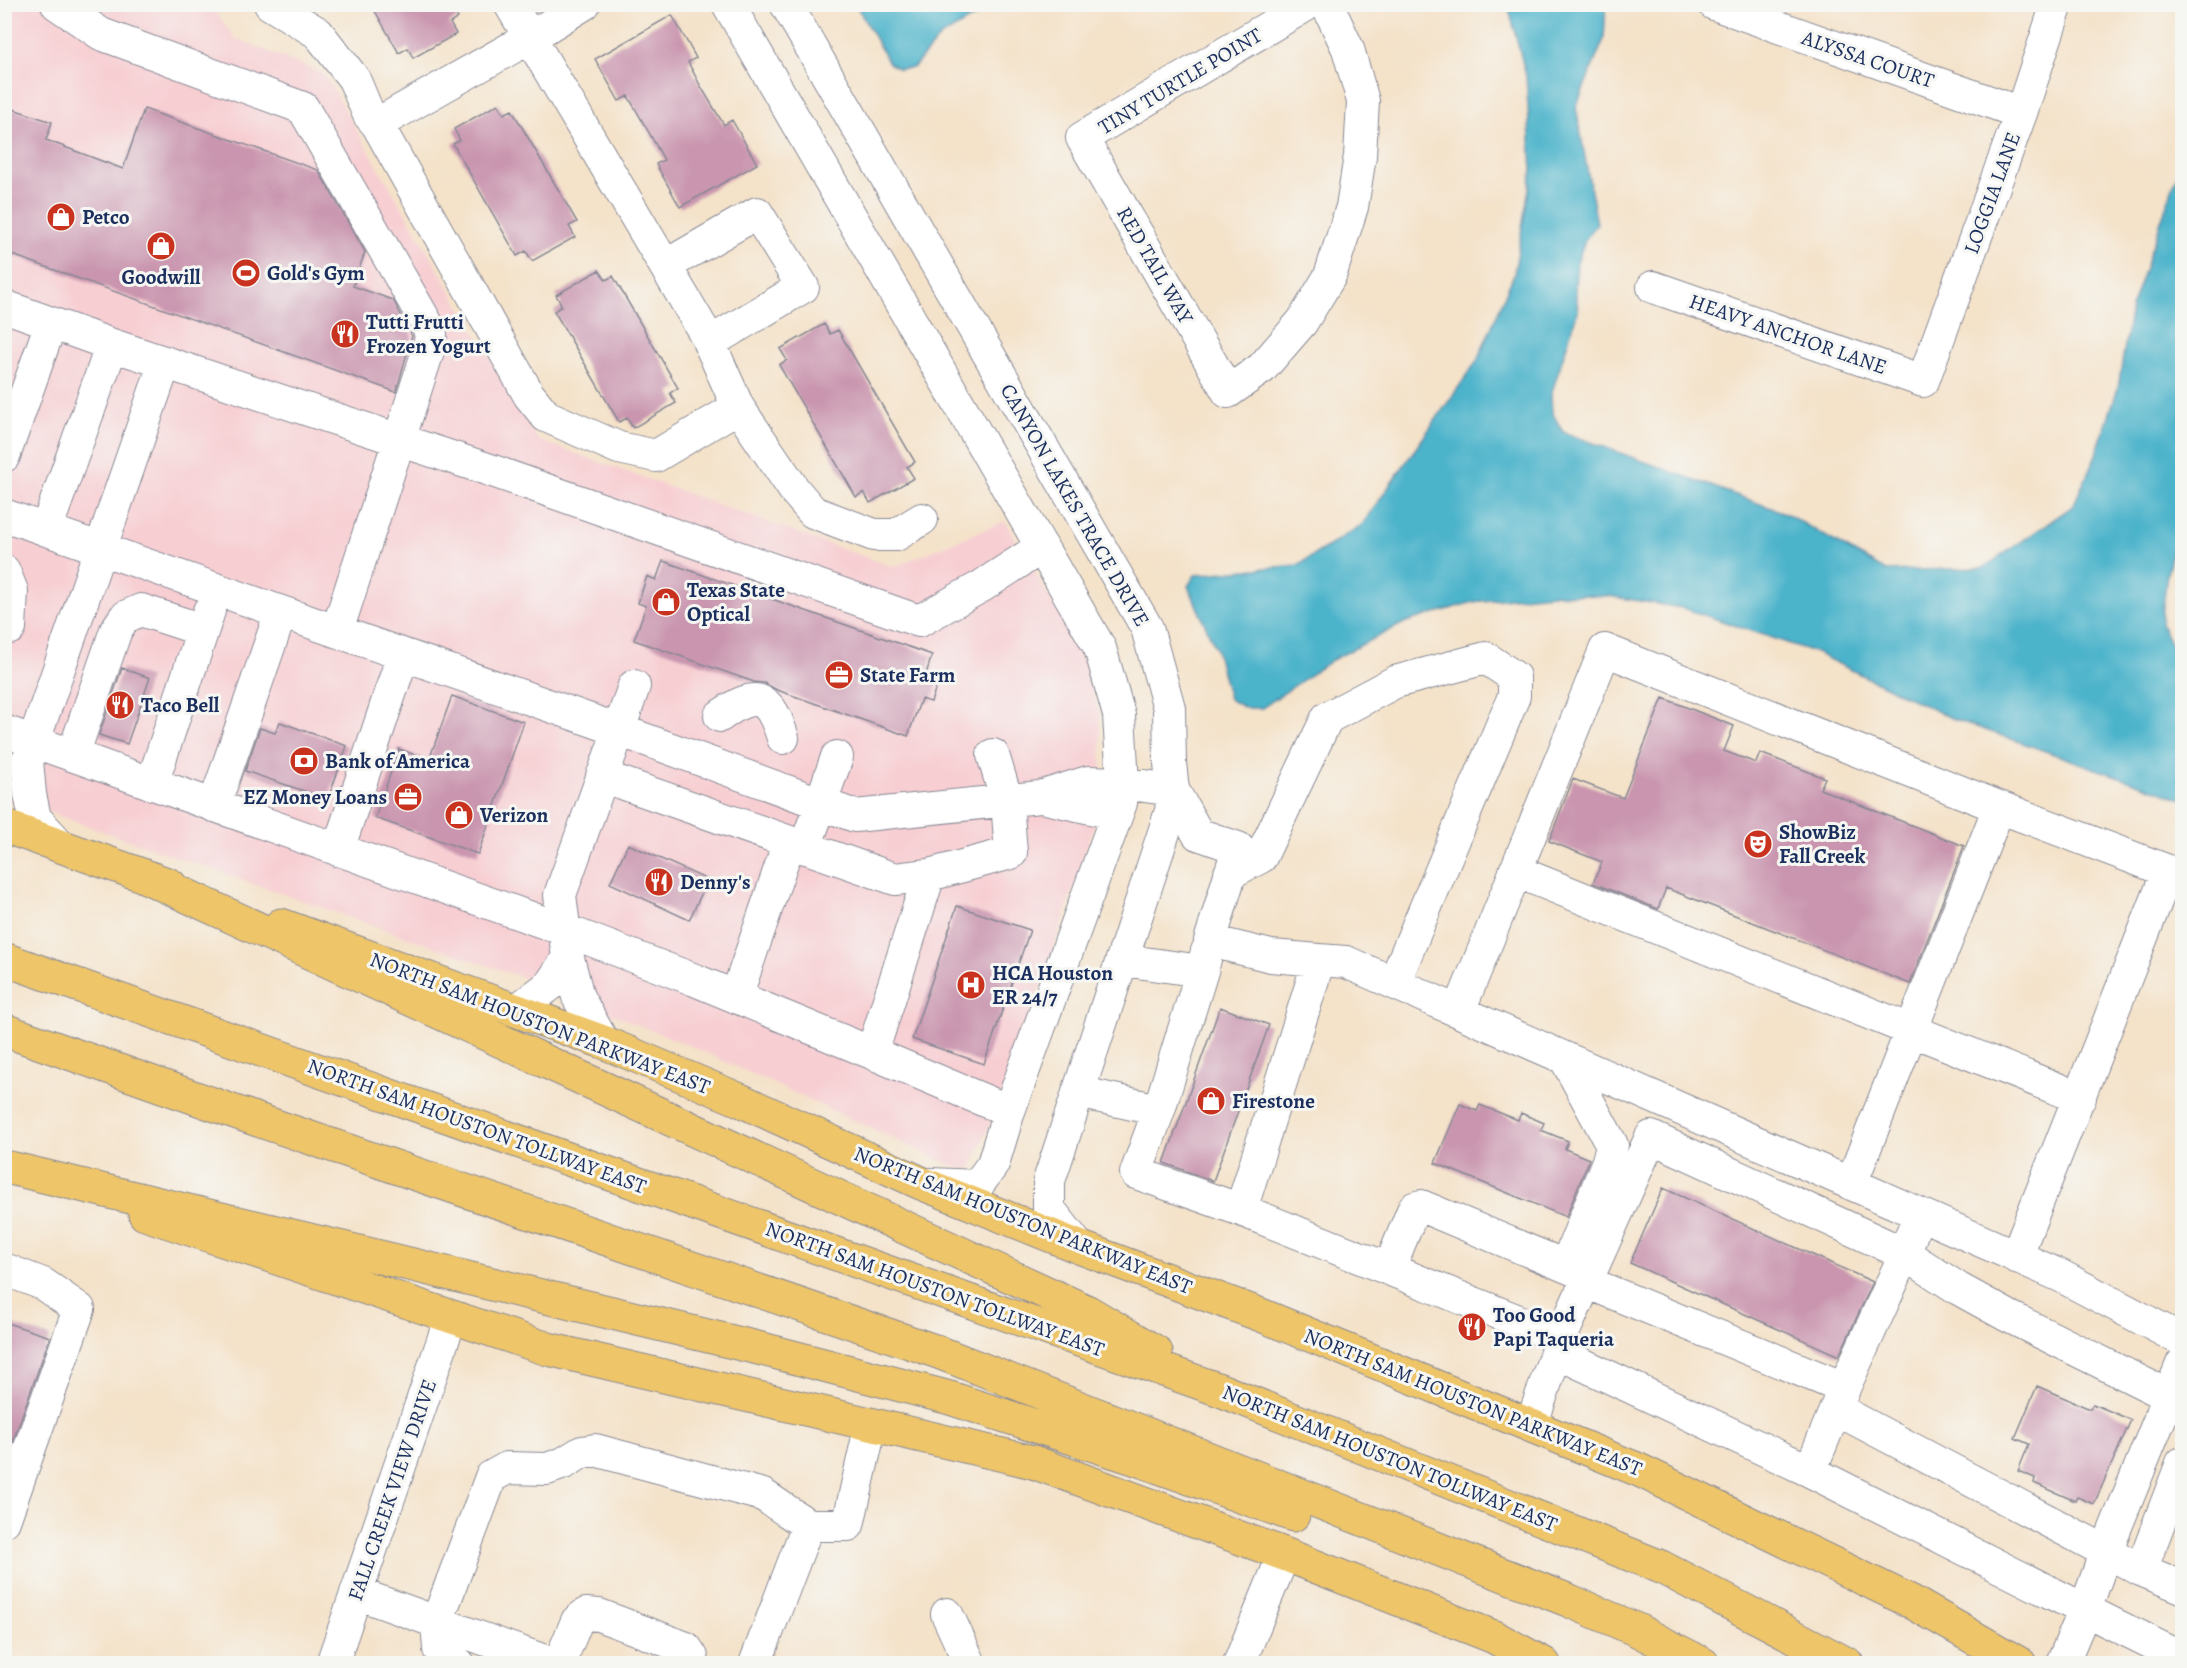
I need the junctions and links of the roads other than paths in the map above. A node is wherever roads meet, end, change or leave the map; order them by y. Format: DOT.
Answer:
graph roads {
  1 [pos="57,4"];
  2 [pos="270,4"];
  3 [pos="510,4"];
  4 [pos="584,4"];
  5 [pos="728,4"];
  6 [pos="786,4"];
  7 [pos="1308,4"];
  8 [pos="1327,4"];
  9 [pos="1714,4"];
  10 [pos="2057,4"];
  11 [pos="529,38"];
  12 [pos="2021,113"];
  13 [pos="377,124"];
  14 [pos="1082,138"];
  15 [pos="665,266"];
  16 [pos="1653,287"];
  17 [pos="4,306"];
  18 [pos="51,323"];
  19 [pos="709,343"];
  20 [pos="112,345"];
  21 [pos="165,362"];
  22 [pos="1923,381"];
  23 [pos="738,407"];
  24 [pos="399,440"];
  25 [pos="4,456"];
  26 [pos="4,515"];
  27 [pos="922,519"];
  28 [pos="45,530"];
  29 [pos="1042,547"];
  30 [pos="99,548"];
  31 [pos="4,571"];
  32 [pos="216,589"];
  33 [pos="281,612"];
  34 [pos="10,628"];
  35 [pos="202,630"];
  36 [pos="337,631"];
  37 [pos="403,654"];
  38 [pos="634,686"];
  39 [pos="720,716"];
  40 [pos="619,730"];
  41 [pos="783,738"];
  42 [pos="22,745"];
  43 [pos="73,755"];
  44 [pos="993,755"];
  45 [pos="837,757"];
  46 [pos="602,777"];
  47 [pos="4,783"];
  48 [pos="1123,783"];
  49 [pos="152,784"];
  50 [pos="1173,790"];
  51 [pos="1040,797"];
  52 [pos="1007,801"];
  53 [pos="820,803"];
  54 [pos="214,806"];
  55 [pos="1999,807"];
  56 [pos="1117,814"];
  57 [pos="4,826"];
  58 [pos="797,845"];
  59 [pos="61,846"];
  60 [pos="338,850"];
  61 [pos="1515,871"];
  62 [pos="1230,873"];
  63 [pos="929,875"];
  64 [pos="144,876"];
  65 [pos="1210,941"];
  66 [pos="567,944"];
  67 [pos="4,959"];
  68 [pos="1122,960"];
  69 [pos="1319,960"];
  70 [pos="1202,971"];
  71 [pos="1394,983"];
  72 [pos="736,997"];
  73 [pos="517,1010"];
  74 [pos="1459,1011"];
  75 [pos="4,1030"];
  76 [pos="1911,1030"];
  77 [pos="603,1042"];
  78 [pos="872,1053"];
  79 [pos="1565,1058"];
  80 [pos="1078,1092"];
  81 [pos="2080,1098"];
  82 [pos="1159,1110"];
  83 [pos="1009,1111"];
  84 [pos="7,1167"];
  85 [pos="921,1183"];
  86 [pos="1851,1184"];
  87 [pos="1241,1210"];
  88 [pos="1918,1213"];
  89 [pos="1079,1247"];
  90 [pos="1905,1254"];
  91 [pos="2016,1257"];
  92 [pos="4,1269"];
  93 [pos="1389,1269"];
  94 [pos="1580,1274"];
  95 [pos="451,1317"];
  96 [pos="2182,1340"];
  97 [pos="1559,1345"];
  98 [pos="2182,1364"];
  99 [pos="1220,1390"];
  100 [pos="1840,1398"];
  101 [pos="2176,1400"];
  102 [pos="872,1424"];
  103 [pos="1531,1426"];
  104 [pos="2182,1463"];
  105 [pos="1810,1471"];
  106 [pos="4,1521"];
  107 [pos="808,1525"];
  108 [pos="2106,1551"];
  109 [pos="1284,1554"];
  110 [pos="2141,1570"];
  111 [pos="2182,1587"];
  112 [pos="356,1593"];
  113 [pos="1570,1601"];
  114 [pos="2085,1610"];
  115 [pos="947,1614"];
  116 [pos="437,1622"];
  117 [pos="2182,1658"];
  118 [pos="332,1664"];
  119 [pos="459,1664"];
  120 [pos="554,1664"];
  121 [pos="559,1664"];
  122 [pos="692,1664"];
  123 [pos="755,1664"];
  124 [pos="970,1664"];
  125 [pos="1239,1664"];
  126 [pos="1544,1664"];
  127 [pos="1703,1664"];
  128 [pos="1847,1664"];
  129 [pos="2020,1664"];
  130 [pos="2062,1664"];
  1 -- 24 [label="street"];
  2 -- 13 [label="street"];
  3 -- 11 [label="street"];
  4 -- 11 [label="street"];
  5 -- 29 [label="street"];
  6 -- 50 [label="street, CANYON LAKES TRACE DRIVE"];
  7 -- 14 [label="street, TINY TURTLE POINT"];
  8 -- 14 [label="street, RED TAIL WAY"];
  9 -- 12 [label="street, ALYSSA COURT"];
  10 -- 12 [label="street, LOGGIA LANE"];
  11 -- 13 [label="street"];
  11 -- 15 [label="street"];
  12 -- 22 [label="street, LOGGIA LANE"];
  13 -- 23 [label="street"];
  15 -- 19 [label="street"];
  15 -- 19 [label="street"];
  16 -- 22 [label="street, HEAVY ANCHOR LANE"];
  17 -- 18 [label="street"];
  18 -- 20 [label="street"];
  18 -- 25 [label="street"];
  19 -- 23 [label="street"];
  20 -- 21 [label="street"];
  20 -- 28 [label="street"];
  21 -- 24 [label="street"];
  21 -- 30 [label="street"];
  23 -- 27 [label="street"];
  24 -- 29 [label="street"];
  24 -- 36 [label="street"];
  26 -- 28 [label="street"];
  28 -- 30 [label="street"];
  29 -- 48 [label="street"];
  30 -- 32 [label="street"];
  30 -- 42 [label="street"];
  31 -- 34 [label="street"];
  32 -- 33 [label="street"];
  32 -- 35 [label="street"];
  33 -- 36 [label="street"];
  33 -- 54 [label="street"];
  35 -- 43 [label="street"];
  35 -- 49 [label="street"];
  36 -- 37 [label="street"];
  37 -- 40 [label="street"];
  37 -- 60 [label="street"];
  38 -- 40 [label="street"];
  39 -- 41 [label="street"];
  40 -- 46 [label="street"];
  40 -- 53 [label="street"];
  42 -- 43 [label="street"];
  42 -- 47 [label="street"];
  42 -- 59 [label="street"];
  43 -- 49 [label="street"];
  44 -- 52 [label="street"];
  45 -- 53 [label="street"];
  46 -- 58 [label="street"];
  46 -- 66 [label="street"];
  48 -- 50 [label="street"];
  48 -- 51 [label="street"];
  48 -- 56 [label="street"];
  49 -- 54 [label="street"];
  50 -- 62 [label="street"];
  50 -- 68 [label="street, CANYON LAKES TRACE DRIVE"];
  51 -- 52 [label="street"];
  51 -- 56 [label="street"];
  52 -- 53 [label="street"];
  52 -- 63 [label="street"];
  53 -- 58 [label="street"];
  54 -- 60 [label="street"];
  55 -- 61 [label="street"];
  55 -- 76 [label="street"];
  55 -- 81 [label="street"];
  56 -- 83 [label="street"];
  57 -- 59 [label="main road, NORTH SAM HOUSTON PARKWAY EAST"];
  58 -- 63 [label="street"];
  58 -- 72 [label="street"];
  59 -- 64 [label="main road, NORTH SAM HOUSTON PARKWAY EAST"];
  60 -- 66 [label="street"];
  61 -- 74 [label="street"];
  61 -- 76 [label="street"];
  62 -- 65 [label="street"];
  62 -- 71 [label="street"];
  63 -- 78 [label="street"];
  64 -- 73 [label="main road, NORTH SAM HOUSTON PARKWAY EAST"];
  64 -- 99 [label="main road"];
  65 -- 69 [label="street"];
  65 -- 70 [label="street"];
  66 -- 72 [label="street"];
  66 -- 73 [label="street"];
  66 -- 77 [label="street"];
  67 -- 99 [label="main road, NORTH SAM HOUSTON TOLLWAY EAST"];
  68 -- 70 [label="street"];
  68 -- 80 [label="street, CANYON LAKES TRACE DRIVE"];
  69 -- 71 [label="street"];
  69 -- 87 [label="street"];
  70 -- 82 [label="street"];
  71 -- 74 [label="street"];
  72 -- 78 [label="street"];
  73 -- 77 [label="main road, NORTH SAM HOUSTON PARKWAY EAST"];
  74 -- 79 [label="street"];
  75 -- 113 [label="main road"];
  76 -- 81 [label="street"];
  76 -- 86 [label="street"];
  77 -- 85 [label="main road, NORTH SAM HOUSTON PARKWAY EAST"];
  78 -- 83 [label="street"];
  79 -- 86 [label="street"];
  79 -- 94 [label="street"];
  80 -- 82 [label="street"];
  80 -- 89 [label="street, CANYON LAKES TRACE DRIVE"];
  81 -- 91 [label="street"];
  82 -- 87 [label="street"];
  83 -- 85 [label="street"];
  84 -- 95 [label="main road"];
  84 -- 113 [label="main road"];
  85 -- 89 [label="main road, NORTH SAM HOUSTON PARKWAY EAST"];
  86 -- 88 [label="street"];
  87 -- 93 [label="street"];
  88 -- 90 [label="street"];
  88 -- 91 [label="street"];
  89 -- 103 [label="main road, NORTH SAM HOUSTON PARKWAY EAST"];
  90 -- 94 [label="street"];
  90 -- 100 [label="street"];
  90 -- 101 [label="street"];
  91 -- 96 [label="street"];
  92 -- 106 [label="street"];
  93 -- 94 [label="street"];
  93 -- 97 [label="street"];
  94 -- 97 [label="street"];
  94 -- 100 [label="street"];
  95 -- 102 [label="main road"];
  95 -- 112 [label="street, FALL CREEK VIEW DRIVE"];
  97 -- 103 [label="street"];
  97 -- 105 [label="street"];
  98 -- 101 [label="street"];
  99 -- 128 [label="main road, NORTH SAM HOUSTON TOLLWAY EAST"];
  100 -- 105 [label="street"];
  100 -- 108 [label="street"];
  101 -- 108 [label="street"];
  102 -- 107 [label="street"];
  102 -- 109 [label="main road"];
  103 -- 129 [label="main road, NORTH SAM HOUSTON PARKWAY EAST"];
  104 -- 110 [label="street"];
  105 -- 114 [label="street"];
  107 -- 116 [label="street"];
  107 -- 123 [label="street"];
  108 -- 110 [label="street"];
  108 -- 114 [label="street"];
  109 -- 125 [label="street"];
  109 -- 126 [label="main road"];
  110 -- 111 [label="street"];
  112 -- 116 [label="street"];
  112 -- 118 [label="street, FALL CREEK VIEW DRIVE"];
  113 -- 127 [label="main road"];
  114 -- 117 [label="street"];
  114 -- 130 [label="street"];
  115 -- 124 [label="street"];
  116 -- 119 [label="street"];
  116 -- 120 [label="street"];
  121 -- 122 [label="street"];
}
